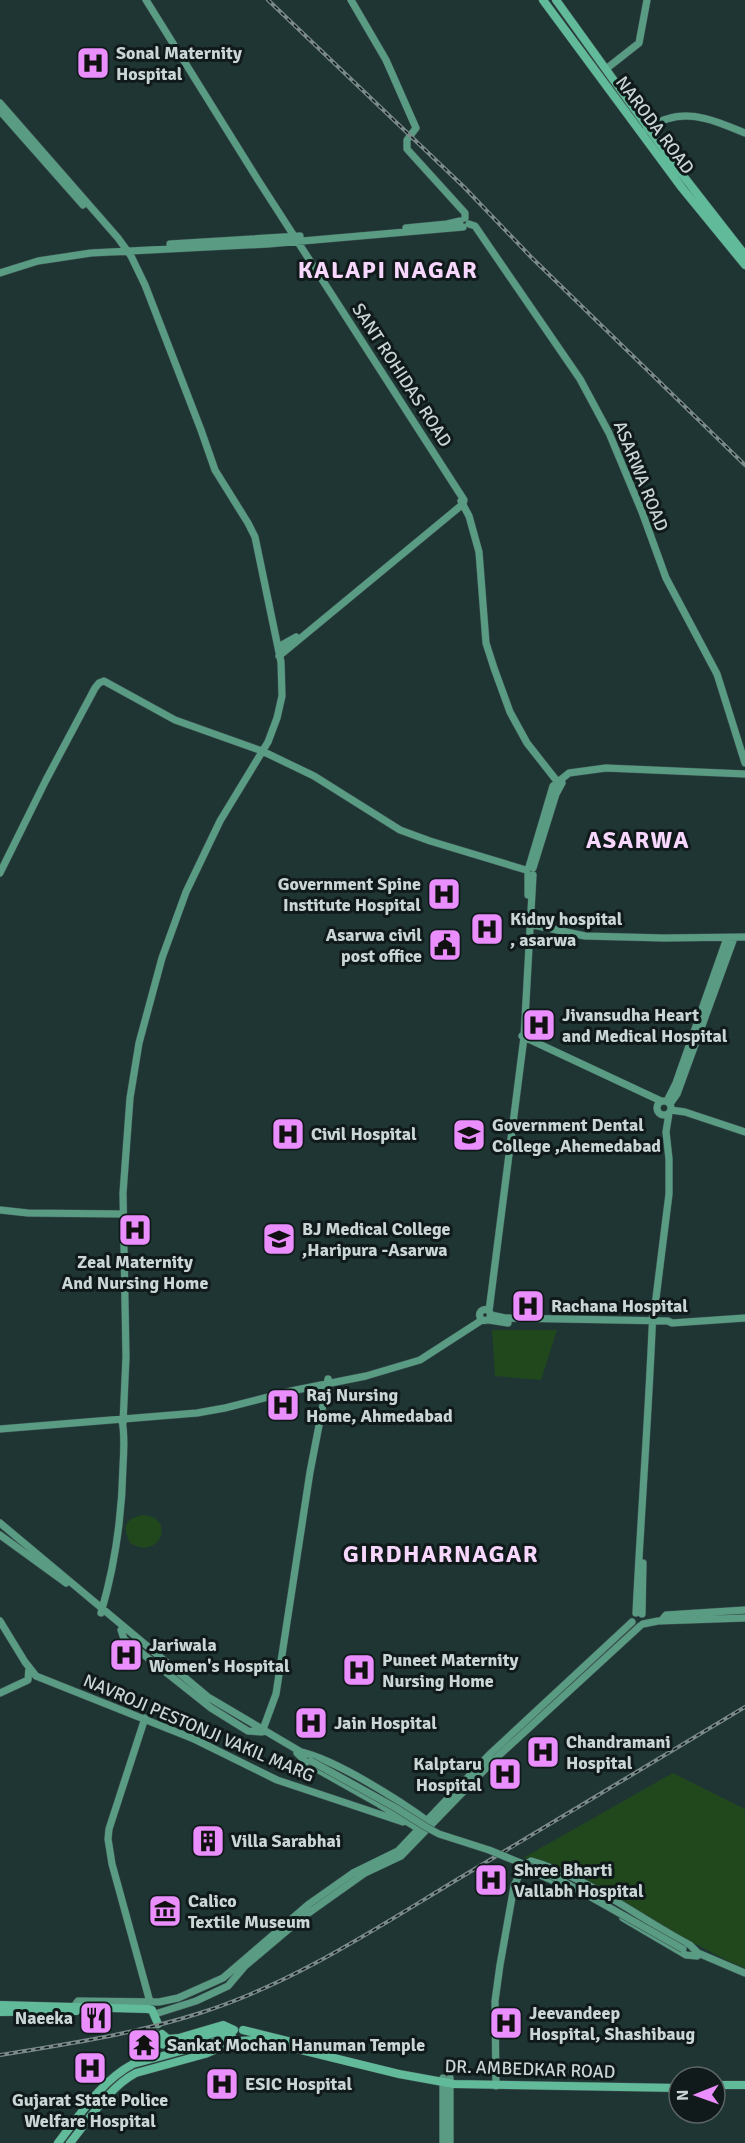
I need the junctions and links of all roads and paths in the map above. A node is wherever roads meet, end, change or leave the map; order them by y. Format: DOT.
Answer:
graph roads {
  1 [pos="142,0"];
  2 [pos="146,0"];
  3 [pos="351,0"];
  4 [pos="543,0"];
  5 [pos="556,0"];
  6 [pos="647,0"];
  7 [pos="606,69"];
  8 [pos="0,102"];
  9 [pos="0,111"];
  10 [pos="645,131"];
  11 [pos="745,133"];
  12 [pos="86,205"];
  13 [pos="466,222"];
  14 [pos="722,232"];
  15 [pos="295,239"];
  16 [pos="122,249"];
  17 [pos="745,255"];
  18 [pos="745,265"];
  19 [pos="0,272"];
  20 [pos="462,502"];
  21 [pos="278,647"];
  22 [pos="279,656"];
  23 [pos="262,751"];
  24 [pos="745,763"];
  25 [pos="745,776"];
  26 [pos="558,783"];
  27 [pos="530,871"];
  28 [pos="0,873"];
  29 [pos="529,924"];
  30 [pos="745,937"];
  31 [pos="731,938"];
  32 [pos="522,1036"];
  33 [pos="665,1107"];
  34 [pos="745,1132"];
  35 [pos="0,1210"];
  36 [pos="121,1215"];
  37 [pos="486,1315"];
  38 [pos="745,1318"];
  39 [pos="654,1323"];
  40 [pos="328,1381"];
  41 [pos="123,1418"];
  42 [pos="0,1427"];
  43 [pos="0,1524"];
  44 [pos="0,1535"];
  45 [pos="745,1610"];
  46 [pos="102,1611"];
  47 [pos="745,1618"];
  48 [pos="641,1619"];
  49 [pos="0,1621"];
  50 [pos="660,1621"];
  51 [pos="29,1667"];
  52 [pos="44,1679"];
  53 [pos="28,1680"];
  54 [pos="577,1680"];
  55 [pos="0,1693"];
  56 [pos="145,1718"];
  57 [pos="263,1730"];
  58 [pos="300,1753"];
  59 [pos="429,1822"];
  60 [pos="419,1829"];
  61 [pos="698,1954"];
  62 [pos="500,1965"];
  63 [pos="232,1975"];
  64 [pos="745,1975"];
  65 [pos="150,2002"];
  66 [pos="0,2005"];
  67 [pos="72,2009"];
  68 [pos="85,2010"];
  69 [pos="0,2012"];
  70 [pos="155,2014"];
  71 [pos="159,2035"];
  72 [pos="235,2036"];
  73 [pos="446,2080"];
  74 [pos="496,2084"];
  75 [pos="667,2086"];
  76 [pos="727,2087"];
  77 [pos="745,2087"];
  78 [pos="58,2143"];
  79 [pos="70,2143"];
  80 [pos="443,2143"];
  81 [pos="450,2143"];
  1 -- 15 [label="street"];
  2 -- 15 [label="street, SANT ROHIDAS ROAD"];
  3 -- 13 [label="street, ASARWA ROAD"];
  4 -- 10 [label="main road, NARODA ROAD"];
  5 -- 7 [label="main road, NARODA ROAD"];
  6 -- 7 [label="street"];
  7 -- 10 [label="main road, NARODA ROAD"];
  8 -- 12 [label="street"];
  9 -- 12 [label="street"];
  10 -- 11 [label="street"];
  10 -- 14 [label="main road, NARODA ROAD"];
  12 -- 16 [label="street"];
  13 -- 15 [label="street"];
  13 -- 24 [label="street, ASARWA ROAD"];
  14 -- 17 [label="main road, NARODA ROAD"];
  14 -- 18 [label="main road, NARODA ROAD"];
  15 -- 16 [label="street"];
  15 -- 20 [label="street, SANT ROHIDAS ROAD"];
  16 -- 19 [label="street"];
  16 -- 21 [label="street"];
  20 -- 21 [label="street"];
  20 -- 22 [label="street"];
  20 -- 26 [label="street, SANT ROHIDAS ROAD"];
  21 -- 22 [label="street"];
  22 -- 23 [label="street"];
  23 -- 27 [label="street"];
  23 -- 28 [label="street"];
  23 -- 36 [label="street"];
  25 -- 26 [label="street"];
  26 -- 27 [label="street"];
  27 -- 29 [label="street"];
  29 -- 31 [label="street"];
  29 -- 32 [label="street"];
  30 -- 31 [label="street"];
  31 -- 33 [label="street"];
  32 -- 33 [label="street"];
  32 -- 37 [label="street"];
  33 -- 34 [label="street"];
  33 -- 39 [label="street"];
  35 -- 36 [label="street"];
  36 -- 41 [label="street"];
  37 -- 39 [label="street"];
  37 -- 40 [label="street"];
  38 -- 39 [label="street"];
  39 -- 48 [label="street"];
  40 -- 41 [label="street"];
  40 -- 57 [label="street"];
  41 -- 42 [label="street"];
  41 -- 46 [label="street"];
  43 -- 46 [label="street"];
  44 -- 46 [label="street"];
  45 -- 50 [label="street"];
  46 -- 57 [label="street"];
  46 -- 57 [label="street"];
  47 -- 50 [label="street"];
  48 -- 50 [label="street"];
  48 -- 54 [label="street"];
  48 -- 54 [label="street"];
  49 -- 51 [label="street, NAVROJI PESTONJI VAKIL MARG"];
  51 -- 52 [label="street, NAVROJI PESTONJI VAKIL MARG"];
  51 -- 53 [label="street"];
  52 -- 53 [label="street"];
  52 -- 56 [label="street, NAVROJI PESTONJI VAKIL MARG"];
  53 -- 55 [label="street"];
  54 -- 59 [label="street"];
  56 -- 60 [label="street, NAVROJI PESTONJI VAKIL MARG"];
  56 -- 65 [label="street"];
  57 -- 58 [label="street"];
  58 -- 59 [label="street"];
  58 -- 60 [label="street"];
  58 -- 61 [label="street, bridge"];
  59 -- 60 [label="street"];
  60 -- 63 [label="street"];
  61 -- 62 [label="street"];
  61 -- 62 [label="street"];
  61 -- 64 [label="street"];
  62 -- 74 [label="street"];
  63 -- 65 [label="street"];
  63 -- 70 [label="street"];
  65 -- 67 [label="street"];
  66 -- 67 [label="main road"];
  67 -- 68 [label="main road"];
  67 -- 69 [label="main road"];
  68 -- 70 [label="main road"];
  68 -- 70 [label="main road"];
  71 -- 72 [label="main road"];
  72 -- 73 [label="main road, DR. AMBEDKAR ROAD"];
  72 -- 73 [label="main road, DR. AMBEDKAR ROAD"];
  72 -- 78 [label="main road"];
  72 -- 79 [label="main road"];
  73 -- 74 [label="main road, DR. AMBEDKAR ROAD"];
  73 -- 80 [label="street"];
  73 -- 81 [label="street"];
  74 -- 75 [label="main road, DR. AMBEDKAR ROAD"];
  76 -- 77 [label="main road"];
}
